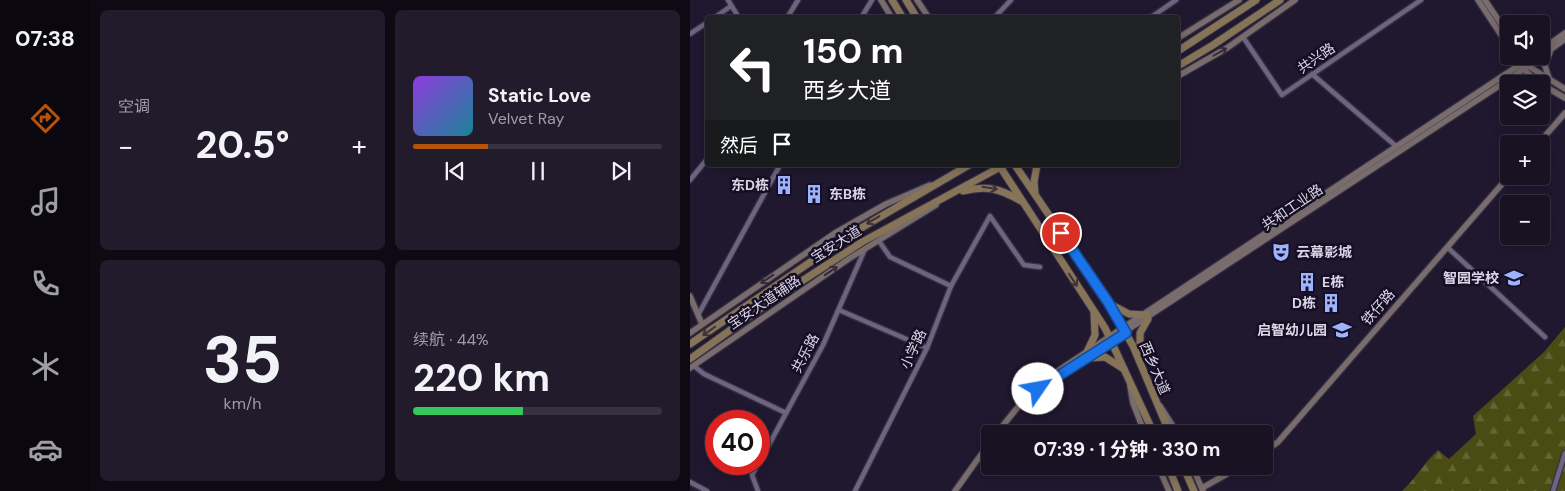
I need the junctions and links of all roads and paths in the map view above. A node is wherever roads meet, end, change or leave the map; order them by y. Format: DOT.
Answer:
graph roads {
  1 [pos="728,0"];
  2 [pos="798,0"];
  3 [pos="872,0"];
  4 [pos="881,0"];
  5 [pos="892,0"];
  6 [pos="906,0"];
  7 [pos="917,0"];
  8 [pos="1010,0"];
  9 [pos="1176,0"];
  10 [pos="1239,0"];
  11 [pos="1256,0"];
  12 [pos="1280,0"];
  13 [pos="1295,0"];
  14 [pos="1421,0"];
  15 [pos="1478,0"];
  16 [pos="1485,0"];
  17 [pos="732,6"];
  18 [pos="718,15"];
  19 [pos="738,15"];
  20 [pos="789,15"];
  21 [pos="863,15"];
  22 [pos="890,15"];
  23 [pos="901,15"];
  24 [pos="915,15"];
  25 [pos="927,15"];
  26 [pos="997,15"];
  27 [pos="1154,15"];
  28 [pos="1500,22"];
  29 [pos="705,24"];
  30 [pos="1500,33"];
  31 [pos="1565,33"];
  32 [pos="690,34"];
  33 [pos="1180,37"];
  34 [pos="1243,37"];
  35 [pos="1565,39"];
  36 [pos="1550,44"];
  37 [pos="1180,50"];
  38 [pos="1551,50"];
  39 [pos="1180,65"];
  40 [pos="1522,65"];
  41 [pos="1523,65"];
  42 [pos="1525,65"];
  43 [pos="1526,65"];
  44 [pos="1312,74"];
  45 [pos="1180,75"];
  46 [pos="1533,75"];
  47 [pos="1552,82"];
  48 [pos="1550,89"];
  49 [pos="1565,89"];
  50 [pos="1565,98"];
  51 [pos="1565,113"];
  52 [pos="1546,135"];
  53 [pos="1398,147"];
  54 [pos="705,162"];
  55 [pos="779,167"];
  56 [pos="956,167"];
  57 [pos="965,167"];
  58 [pos="999,167"];
  59 [pos="1002,167"];
  60 [pos="1016,167"];
  61 [pos="1037,167"];
  62 [pos="946,178"];
  63 [pos="690,180"];
  64 [pos="1501,185"];
  65 [pos="953,193"];
  66 [pos="1035,196"];
  67 [pos="1024,202"];
  68 [pos="879,241"];
  69 [pos="1447,246"];
  70 [pos="865,250"];
  71 [pos="1040,267"];
  72 [pos="951,286"];
  73 [pos="690,296"];
  74 [pos="1108,302"];
  75 [pos="1092,309"];
  76 [pos="839,310"];
  77 [pos="698,315"];
  78 [pos="1147,317"];
  79 [pos="702,324"];
  80 [pos="1125,331"];
  81 [pos="690,333"];
  82 [pos="1545,337"];
  83 [pos="1111,340"];
  84 [pos="690,344"];
  85 [pos="927,348"];
  86 [pos="1087,356"];
  87 [pos="691,364"];
  88 [pos="1142,367"];
  89 [pos="1127,372"];
  90 [pos="1156,401"];
  91 [pos="786,413"];
  92 [pos="1004,425"];
  93 [pos="1142,425"];
  94 [pos="1150,425"];
  95 [pos="1166,425"];
  96 [pos="1172,425"];
  97 [pos="770,443"];
  98 [pos="1273,445"];
  99 [pos="1565,453"];
  100 [pos="981,454"];
  101 [pos="753,475"];
  102 [pos="1162,475"];
  103 [pos="1172,475"];
  104 [pos="1187,475"];
  105 [pos="1196,475"];
  106 [pos="1226,475"];
  107 [pos="690,482"];
  108 [pos="1202,490"];
  109 [pos="707,491"];
  110 [pos="758,491"];
  111 [pos="855,491"];
  112 [pos="954,491"];
  113 [pos="1169,491"];
  114 [pos="1178,491"];
  115 [pos="1194,491"];
  116 [pos="1553,491"];
  1 -- 17 [label="street"];
  2 -- 20 [label="street"];
  3 -- 21 [label="street"];
  4 -- 22 [label="street"];
  5 -- 23 [label="main road"];
  6 -- 24 [label="main road"];
  7 -- 25 [label="street"];
  8 -- 26 [label="street"];
  9 -- 27 [label="street"];
  10 -- 33 [label="street"];
  11 -- 37 [label="main road"];
  12 -- 39 [label="main road"];
  13 -- 34 [label="street"];
  14 -- 44 [label="street, 共兴路"];
  15 -- 30 [label="street"];
  16 -- 28 [label="street"];
  17 -- 18 [label="street"];
  17 -- 19 [label="street"];
  29 -- 32 [label="street"];
  31 -- 36 [label="street"];
  34 -- 44 [label="street, 共兴路"];
  45 -- 34 [label="street, one-way"];
  35 -- 38 [label="street, 共和工业路"];
  38 -- 47 [label="street"];
  40 -- 53 [label="street, 共和工业路"];
  41 -- 78 [label="street, 共和工业路"];
  42 -- 46 [label="street"];
  43 -- 47 [label="street"];
  44 -- 53 [label="street"];
  47 -- 49 [label="street"];
  48 -- 50 [label="street"];
  51 -- 52 [label="street"];
  53 -- 78 [label="street, 共和工业路"];
  54 -- 63 [label="street"];
  55 -- 77 [label="street"];
  56 -- 62 [label="main road"];
  57 -- 62 [label="main road, 宝安大道"];
  58 -- 65 [label="main road, 宝安大道"];
  59 -- 67 [label="main road, 西乡大道"];
  60 -- 66 [label="main road, 西乡大道"];
  61 -- 66 [label="main road"];
  62 -- 79 [label="street, 宝安大道辅路, one-way"];
  62 -- 84 [label="main road, 宝安大道, one-way"];
  64 -- 69 [label="street, 铁仔路"];
  65 -- 67 [label="main road, one-way"];
  65 -- 68 [label="street, 宝安大道辅路"];
  65 -- 87 [label="main road, 宝安大道"];
  66 -- 74 [label="main road, 西乡大道"];
  67 -- 75 [label="main road, 西乡大道, one-way"];
  68 -- 70 [label="street, 宝安大道辅路"];
  68 -- 72 [label="street"];
  69 -- 82 [label="street"];
  69 -- 98 [label="street, 铁仔路"];
  70 -- 76 [label="street, 共乐路"];
  87 -- 70 [label="street, 宝安大道辅路, one-way"];
  71 -- 72 [label="street, 小学路"];
  72 -- 85 [label="street, 小学路"];
  73 -- 77 [label="street"];
  74 -- 78 [label="main road"];
  74 -- 80 [label="main road, 西乡大道"];
  75 -- 83 [label="main road, 西乡大道"];
  75 -- 86 [label="main road"];
  76 -- 85 [label="street"];
  76 -- 91 [label="street, 共乐路"];
  77 -- 79 [label="street"];
  78 -- 80 [label="street, 共和工业路"];
  78 -- 88 [label="main road"];
  79 -- 81 [label="street, 宝安大道辅路"];
  80 -- 83 [label="street, 共和工业路"];
  80 -- 88 [label="main road, 西乡大道"];
  83 -- 86 [label="street, 共和工业路"];
  83 -- 89 [label="main road, 西乡大道"];
  85 -- 111 [label="street, 小学路"];
  86 -- 89 [label="main road"];
  86 -- 92 [label="street, 共和工业路"];
  87 -- 91 [label="street"];
  88 -- 90 [label="main road, 西乡大道"];
  89 -- 93 [label="street"];
  89 -- 94 [label="main road, 西乡大道"];
  90 -- 95 [label="main road, 西乡大道"];
  90 -- 96 [label="street"];
  91 -- 97 [label="street, 共乐路"];
  99 -- 116 [label="street"];
  100 -- 112 [label="street"];
  101 -- 110 [label="street, 共乐路"];
  102 -- 113 [label="street"];
  103 -- 114 [label="main road"];
  104 -- 115 [label="main road"];
  105 -- 108 [label="street"];
  106 -- 108 [label="street"];
  107 -- 109 [label="street"];
}
